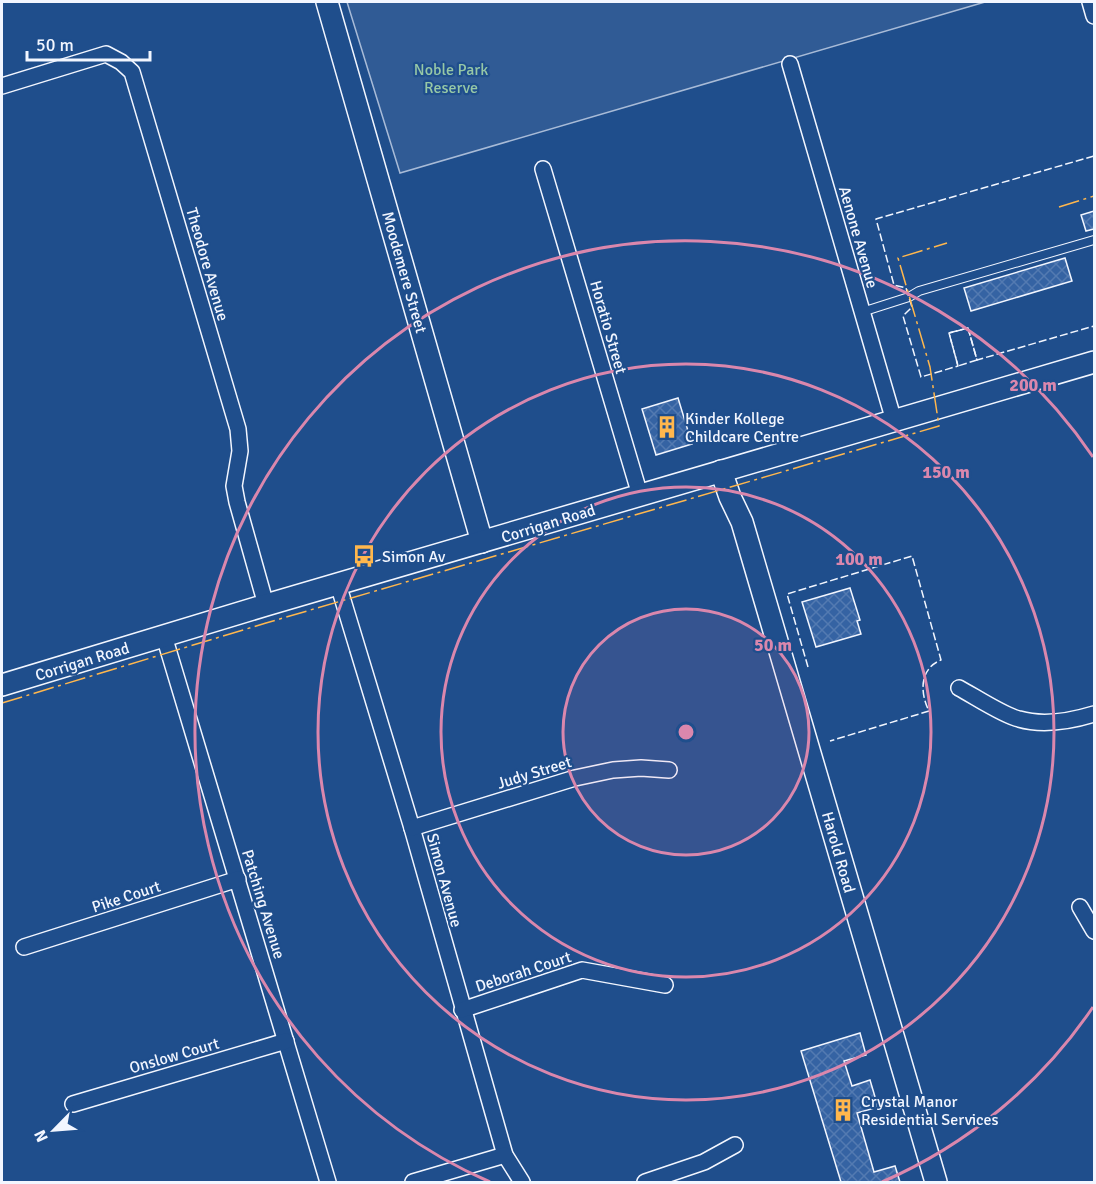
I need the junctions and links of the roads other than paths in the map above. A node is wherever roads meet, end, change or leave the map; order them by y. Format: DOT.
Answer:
graph roads {
  1 [pos="327,2"];
  2 [pos="1090,2"];
  3 [pos="1095,16"];
  4 [pos="790,64"];
  5 [pos="2,86"];
  6 [pos="543,169"];
  7 [pos="1095,240"];
  8 [pos="862,312"];
  9 [pos="1095,362"];
  10 [pos="894,420"];
  11 [pos="727,470"];
  12 [pos="640,495"];
  13 [pos="482,542"];
  14 [pos="338,584"];
  15 [pos="266,605"];
  16 [pos="164,636"];
  17 [pos="2,685"];
  18 [pos="959,688"];
  19 [pos="1095,714"];
  20 [pos="669,770"];
  21 [pos="412,828"];
  22 [pos="238,879"];
  23 [pos="1080,907"];
  24 [pos="1095,931"];
  25 [pos="24,947"];
  26 [pos="665,985"];
  27 [pos="462,1010"];
  28 [pos="286,1041"];
  29 [pos="73,1104"];
  30 [pos="735,1145"];
  31 [pos="505,1155"];
  32 [pos="328,1182"];
  33 [pos="413,1182"];
  34 [pos="522,1182"];
  35 [pos="645,1182"];
  36 [pos="936,1182"];
  1 -- 13 [label="street, Moodemere Street"];
  2 -- 3 [label="street"];
  4 -- 8 [label="street, Aenone Avenue"];
  5 -- 15 [label="street, Theodore Avenue"];
  6 -- 12 [label="street, Horatio Street"];
  7 -- 8 [label="lane"];
  8 -- 10 [label="street, Aenone Avenue"];
  9 -- 10 [label="street, Corrigan Road"];
  10 -- 11 [label="street, Corrigan Road"];
  11 -- 12 [label="street, Corrigan Road"];
  11 -- 36 [label="street, Harold Road"];
  12 -- 13 [label="street, Corrigan Road"];
  13 -- 14 [label="street, Corrigan Road"];
  14 -- 15 [label="street, Corrigan Road"];
  14 -- 21 [label="street, Simon Avenue"];
  15 -- 16 [label="street, Corrigan Road"];
  16 -- 17 [label="street, Corrigan Road"];
  16 -- 22 [label="street, Patching Avenue"];
  18 -- 19 [label="street"];
  20 -- 21 [label="street, Judy Street"];
  21 -- 27 [label="street, Simon Avenue"];
  22 -- 25 [label="street, Pike Court"];
  22 -- 28 [label="street, Patching Avenue"];
  23 -- 24 [label="street"];
  26 -- 27 [label="street, Deborah Court"];
  27 -- 31 [label="street, Simon Avenue"];
  28 -- 29 [label="street, Onslow Court"];
  28 -- 32 [label="street, Patching Avenue"];
  30 -- 35 [label="street"];
  31 -- 33 [label="street"];
  31 -- 34 [label="street, Simon Avenue"];
}
